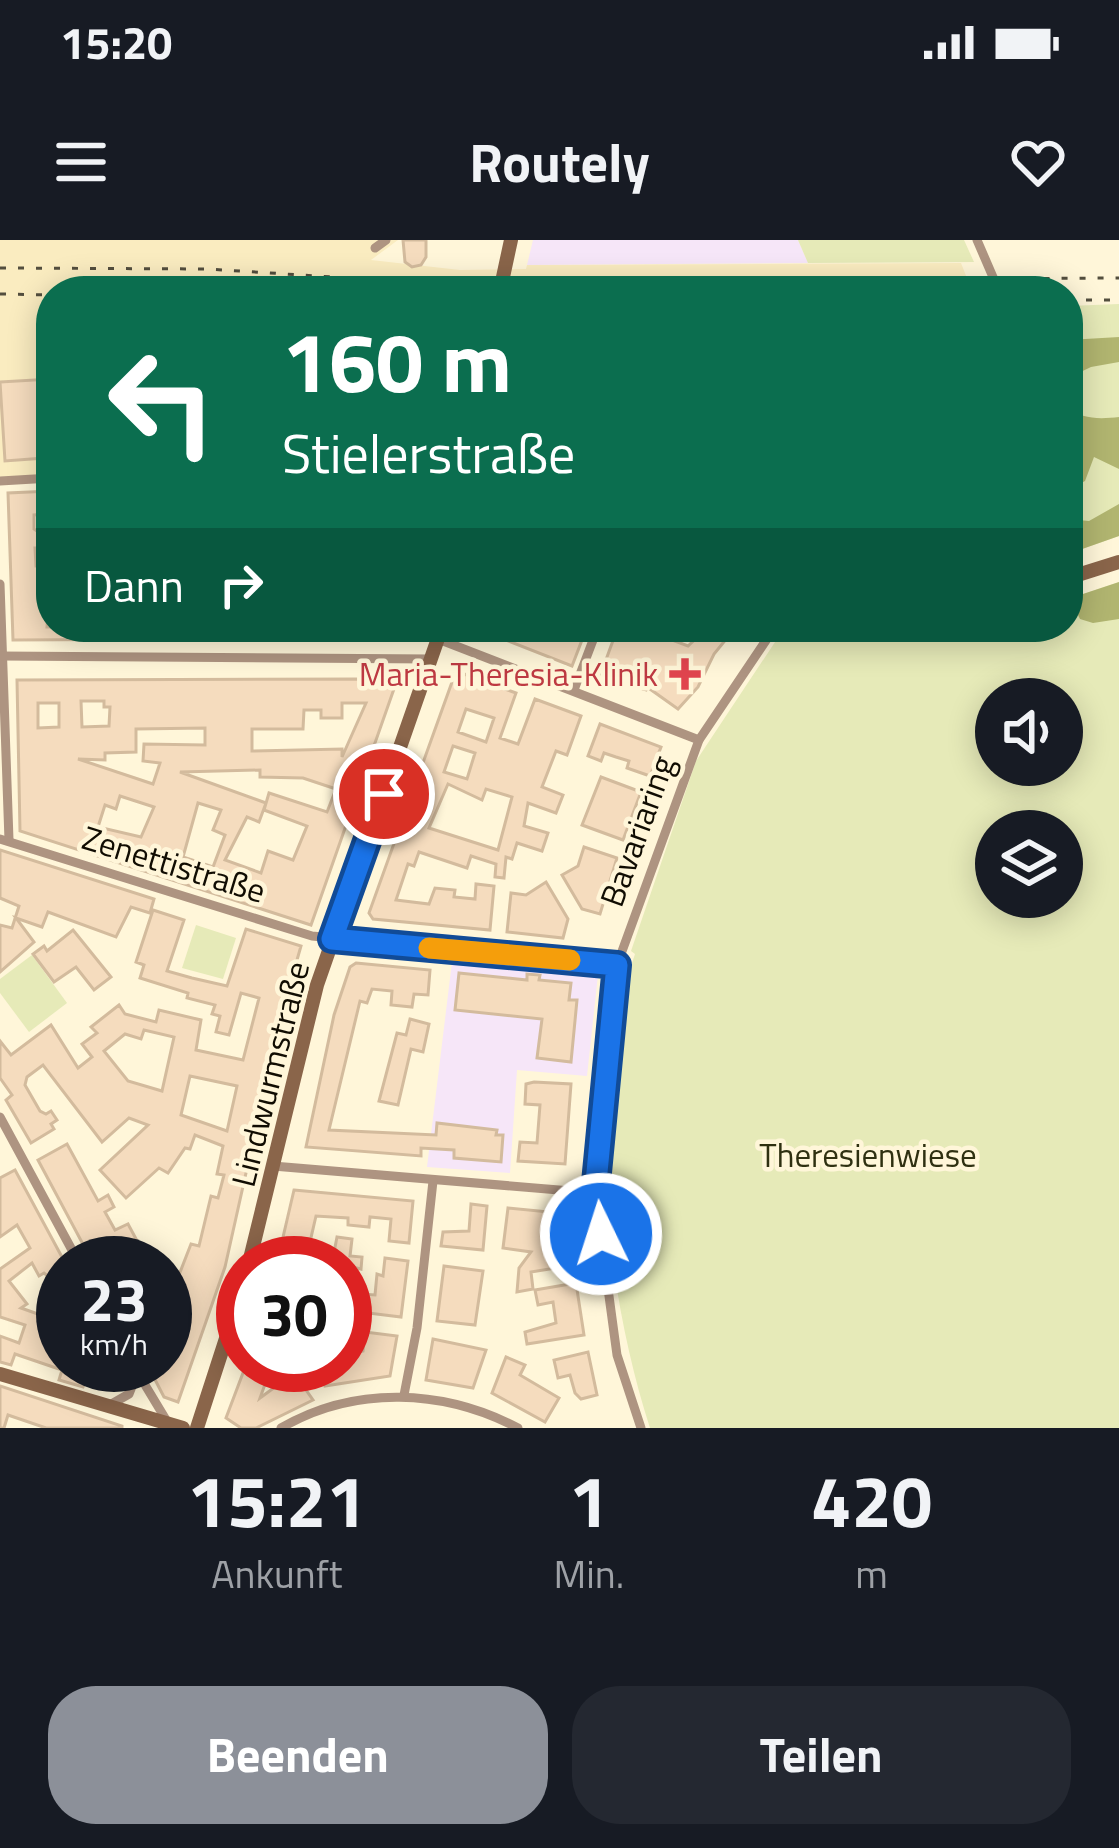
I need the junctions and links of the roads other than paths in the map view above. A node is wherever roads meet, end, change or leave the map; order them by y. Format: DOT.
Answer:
graph roads {
  1 [pos="386,240"];
  2 [pos="511,240"];
  3 [pos="976,240"];
  4 [pos="375,248"];
  5 [pos="503,276"];
  6 [pos="992,276"];
  7 [pos="36,479"];
  8 [pos="0,481"];
  9 [pos="1119,562"];
  10 [pos="1083,573"];
  11 [pos="0,584"];
  12 [pos="437,642"];
  13 [pos="461,642"];
  14 [pos="592,642"];
  15 [pos="765,642"];
  16 [pos="2,656"];
  17 [pos="431,659"];
  18 [pos="574,690"];
  19 [pos="699,740"];
  20 [pos="4,840"];
  21 [pos="332,939"];
  22 [pos="617,965"];
  23 [pos="0,1117"];
  24 [pos="273,1166"];
  25 [pos="433,1181"];
  26 [pos="595,1193"];
  27 [pos="64,1236"];
  28 [pos="256,1236"];
  29 [pos="216,1369"];
  30 [pos="0,1374"];
  31 [pos="129,1392"];
  32 [pos="152,1392"];
  33 [pos="404,1395"];
  34 [pos="105,1407"];
  35 [pos="176,1425"];
  36 [pos="197,1428"];
  37 [pos="281,1428"];
  38 [pos="518,1428"];
  39 [pos="641,1428"];
  1 -- 4 [label="street"];
  2 -- 5 [label="main road"];
  3 -- 6 [label="street"];
  7 -- 8 [label="street"];
  9 -- 10 [label="main road"];
  11 -- 16 [label="street"];
  12 -- 17 [label="main road, Lindwurmstraße"];
  13 -- 18 [label="street"];
  14 -- 18 [label="street"];
  15 -- 19 [label="street, Bavariaring"];
  16 -- 17 [label="street"];
  16 -- 20 [label="street"];
  17 -- 21 [label="main road, Lindwurmstraße"];
  18 -- 19 [label="street"];
  19 -- 22 [label="street, Bavariaring"];
  20 -- 21 [label="street, Zenettistraße"];
  21 -- 22 [label="street, Zenettistraße"];
  21 -- 24 [label="main road, Lindwurmstraße"];
  22 -- 26 [label="street, Bavariaring"];
  23 -- 27 [label="street"];
  24 -- 25 [label="street"];
  24 -- 28 [label="main road, Lindwurmstraße"];
  25 -- 26 [label="street"];
  25 -- 33 [label="street"];
  26 -- 39 [label="street, Bavariaring"];
  29 -- 36 [label="main road"];
  30 -- 34 [label="main road"];
  31 -- 34 [label="street"];
  32 -- 35 [label="street"];
  33 -- 37 [label="street"];
  33 -- 38 [label="street"];
  34 -- 35 [label="main road"];
}
